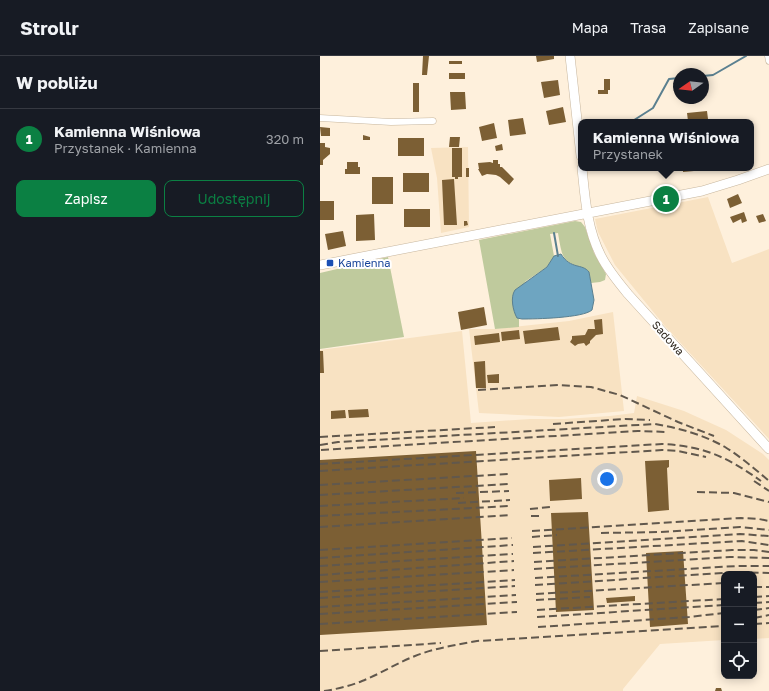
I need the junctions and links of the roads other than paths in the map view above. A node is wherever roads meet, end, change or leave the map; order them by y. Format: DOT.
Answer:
graph roads {
  1 [pos="570,56"];
  2 [pos="768,56"];
  3 [pos="769,61"];
  4 [pos="320,118"];
  5 [pos="433,121"];
  6 [pos="578,129"];
  7 [pos="769,169"];
  8 [pos="582,171"];
  9 [pos="588,214"];
  10 [pos="320,265"];
  11 [pos="769,450"];
  1 -- 6 [label="street"];
  2 -- 3 [label="street"];
  4 -- 5 [label="street"];
  7 -- 9 [label="street"];
  8 -- 9 [label="street, Sadowa"];
  9 -- 10 [label="street"];
  9 -- 11 [label="street, Sadowa"];
}
